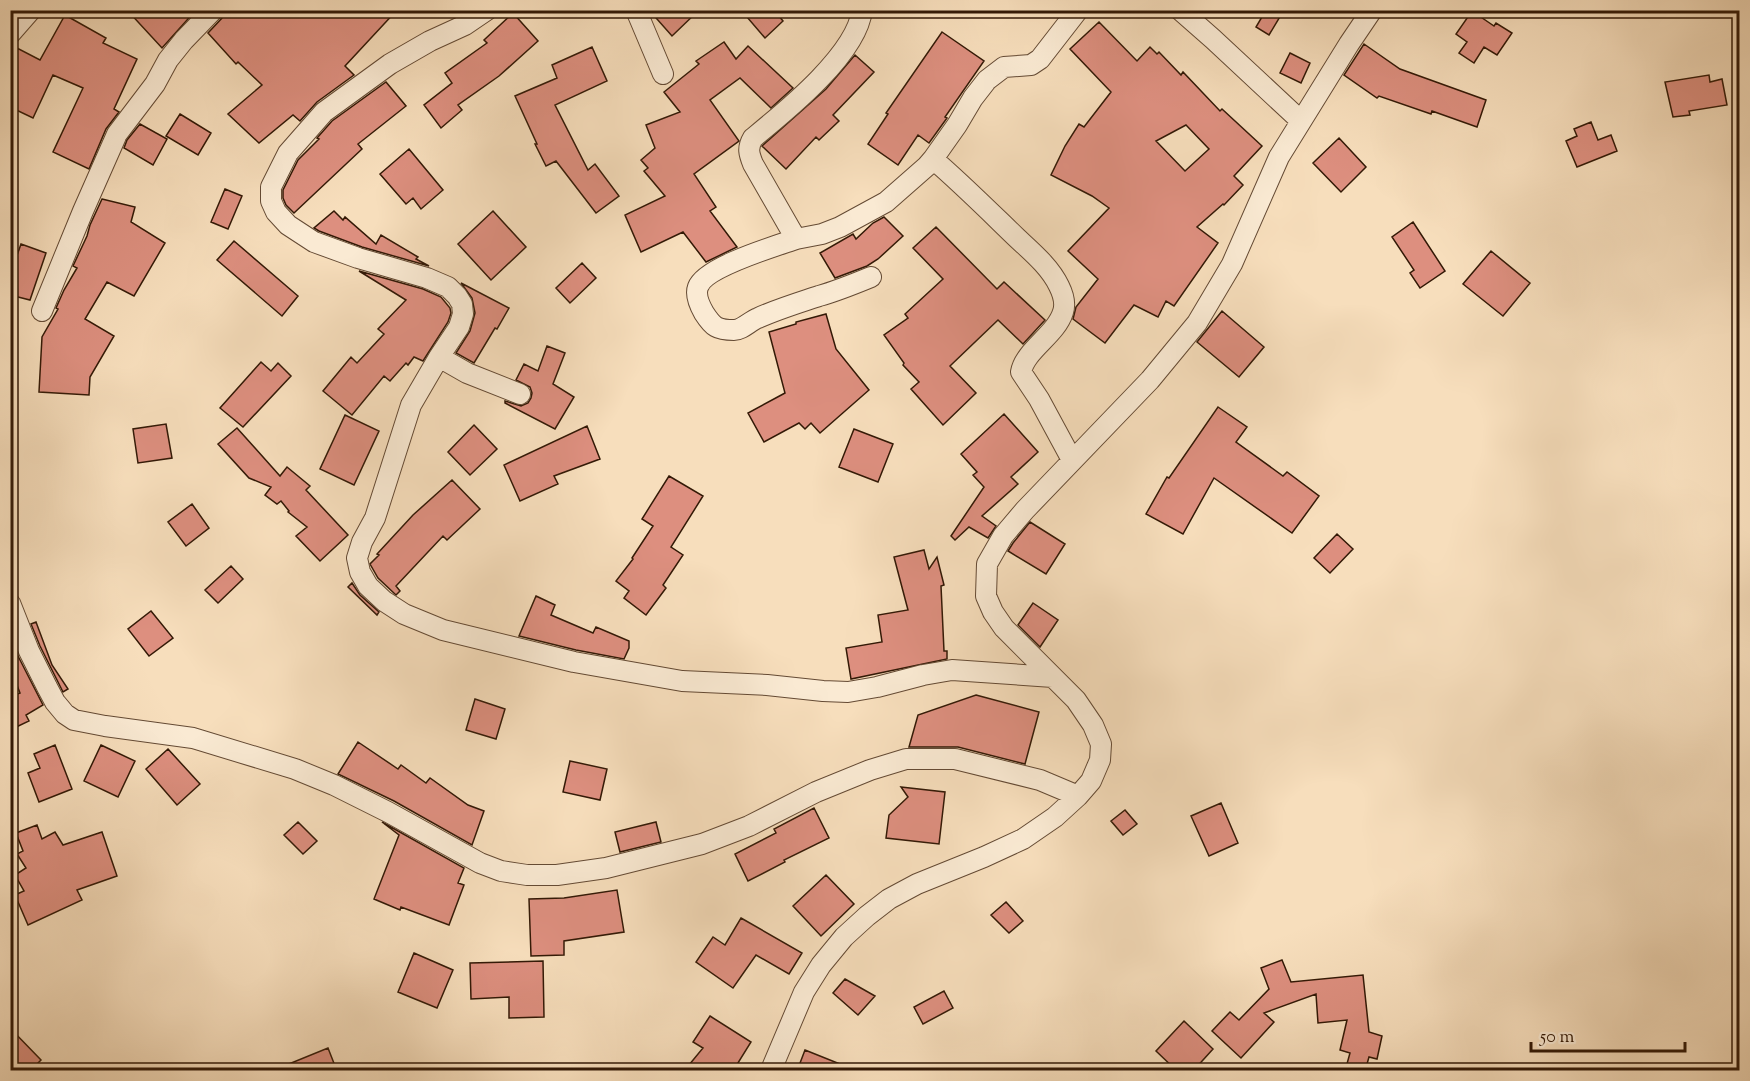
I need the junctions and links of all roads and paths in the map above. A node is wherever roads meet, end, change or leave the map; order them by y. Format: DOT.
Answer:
graph roads {
  1 [pos="32,10"];
  2 [pos="213,10"];
  3 [pos="487,10"];
  4 [pos="636,10"];
  5 [pos="862,10"];
  6 [pos="1078,10"];
  7 [pos="1180,10"];
  8 [pos="1372,10"];
  9 [pos="10,34"];
  10 [pos="663,74"];
  11 [pos="1301,121"];
  12 [pos="933,159"];
  13 [pos="796,239"];
  14 [pos="871,277"];
  15 [pos="42,311"];
  16 [pos="439,357"];
  17 [pos="520,394"];
  18 [pos="1072,460"];
  19 [pos="10,603"];
  20 [pos="1053,677"];
  21 [pos="1078,796"];
  22 [pos="771,1071"];
  1 -- 9 [label="street"];
  2 -- 15 [label="street"];
  3 -- 16 [label="street"];
  4 -- 10 [label="street"];
  5 -- 13 [label="street"];
  6 -- 12 [label="street"];
  7 -- 11 [label="street"];
  8 -- 11 [label="street"];
  11 -- 18 [label="street"];
  12 -- 13 [label="street"];
  12 -- 18 [label="street"];
  13 -- 14 [label="street"];
  16 -- 17 [label="street"];
  16 -- 20 [label="street"];
  18 -- 20 [label="street"];
  19 -- 21 [label="street"];
  20 -- 21 [label="street"];
  21 -- 22 [label="street"];
}
